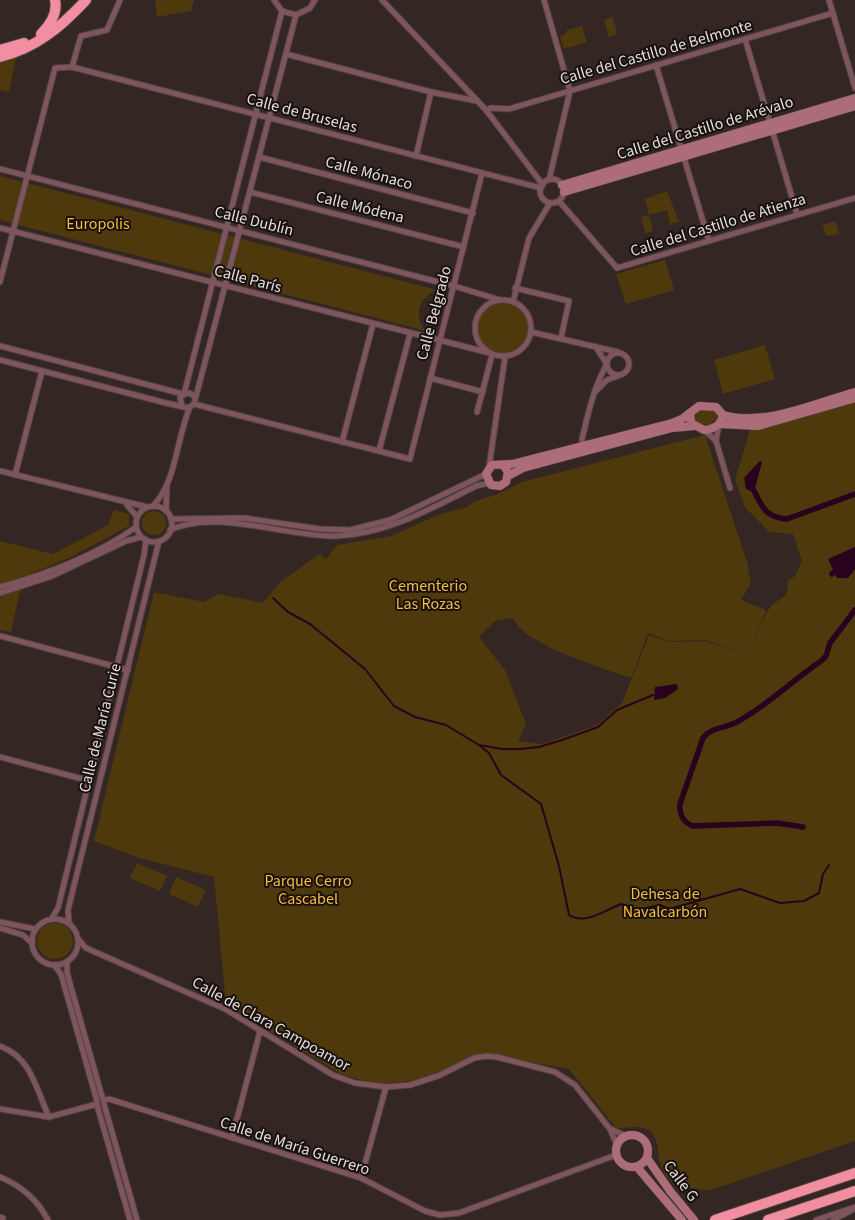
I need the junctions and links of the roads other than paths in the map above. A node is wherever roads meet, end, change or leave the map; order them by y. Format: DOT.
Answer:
graph roads {
  1 [pos="55,0"];
  2 [pos="86,0"];
  3 [pos="120,0"];
  4 [pos="274,0"];
  5 [pos="315,0"];
  6 [pos="382,0"];
  7 [pos="544,0"];
  8 [pos="829,0"];
  9 [pos="282,11"];
  10 [pos="833,13"];
  11 [pos="296,15"];
  12 [pos="745,39"];
  13 [pos="0,50"];
  14 [pos="286,54"];
  15 [pos="0,57"];
  16 [pos="656,65"];
  17 [pos="72,67"];
  18 [pos="855,88"];
  19 [pos="570,91"];
  20 [pos="432,92"];
  21 [pos="855,98"];
  22 [pos="478,102"];
  23 [pos="855,106"];
  24 [pos="486,110"];
  25 [pos="255,114"];
  26 [pos="269,118"];
  27 [pos="771,127"];
  28 [pos="684,153"];
  29 [pos="416,156"];
  30 [pos="259,157"];
  31 [pos="0,169"];
  32 [pos="482,173"];
  33 [pos="28,176"];
  34 [pos="549,180"];
  35 [pos="542,187"];
  36 [pos="563,189"];
  37 [pos="250,192"];
  38 [pos="855,198"];
  39 [pos="559,201"];
  40 [pos="550,203"];
  41 [pos="473,213"];
  42 [pos="797,214"];
  43 [pos="226,227"];
  44 [pos="0,228"];
  45 [pos="240,230"];
  46 [pos="13,232"];
  47 [pos="709,241"];
  48 [pos="464,247"];
  49 [pos="0,282"];
  50 [pos="212,282"];
  51 [pos="225,286"];
  52 [pos="454,286"];
  53 [pos="515,288"];
  54 [pos="500,300"];
  55 [pos="512,302"];
  56 [pos="373,324"];
  57 [pos="531,332"];
  58 [pos="410,334"];
  59 [pos="561,338"];
  60 [pos="439,342"];
  61 [pos="0,346"];
  62 [pos="596,346"];
  63 [pos="618,352"];
  64 [pos="491,354"];
  65 [pos="505,357"];
  66 [pos="0,360"];
  67 [pos="606,363"];
  68 [pos="42,371"];
  69 [pos="619,375"];
  70 [pos="430,378"];
  71 [pos="596,391"];
  72 [pos="483,392"];
  73 [pos="855,392"];
  74 [pos="184,394"];
  75 [pos="855,398"];
  76 [pos="194,402"];
  77 [pos="183,406"];
  78 [pos="478,412"];
  79 [pos="690,413"];
  80 [pos="723,415"];
  81 [pos="184,422"];
  82 [pos="719,424"];
  83 [pos="694,426"];
  84 [pos="704,430"];
  85 [pos="716,441"];
  86 [pos="342,442"];
  87 [pos="584,445"];
  88 [pos="492,450"];
  89 [pos="379,451"];
  90 [pos="500,464"];
  91 [pos="0,471"];
  92 [pos="487,471"];
  93 [pos="14,475"];
  94 [pos="508,476"];
  95 [pos="168,483"];
  96 [pos="489,483"];
  97 [pos="730,488"];
  98 [pos="125,503"];
  99 [pos="150,507"];
  100 [pos="166,512"];
  101 [pos="137,518"];
  102 [pos="171,519"];
  103 [pos="136,527"];
  104 [pos="170,530"];
  105 [pos="144,538"];
  106 [pos="159,540"];
  107 [pos="0,587"];
  108 [pos="0,593"];
  109 [pos="0,636"];
  110 [pos="116,668"];
  111 [pos="128,670"];
  112 [pos="0,757"];
  113 [pos="90,780"];
  114 [pos="52,918"];
  115 [pos="0,922"];
  116 [pos="69,922"];
  117 [pos="0,928"];
  118 [pos="35,929"];
  119 [pos="78,939"];
  120 [pos="32,943"];
  121 [pos="86,948"];
  122 [pos="76,952"];
  123 [pos="67,962"];
  124 [pos="54,965"];
  125 [pos="260,1031"];
  126 [pos="0,1046"];
  127 [pos="386,1087"];
  128 [pos="100,1102"];
  129 [pos="0,1110"];
  130 [pos="49,1117"];
  131 [pos="610,1129"];
  132 [pos="626,1136"];
  133 [pos="232,1138"];
  134 [pos="617,1144"];
  135 [pos="616,1155"];
  136 [pos="647,1158"];
  137 [pos="637,1167"];
  138 [pos="855,1173"];
  139 [pos="0,1177"];
  140 [pos="361,1178"];
  141 [pos="855,1191"];
  142 [pos="855,1207"];
  143 [pos="719,1219"];
  144 [pos="48,1220"];
  145 [pos="130,1220"];
  146 [pos="137,1220"];
  147 [pos="682,1220"];
  148 [pos="694,1220"];
  149 [pos="706,1220"];
  150 [pos="768,1220"];
  151 [pos="816,1220"];
  152 [pos="833,1220"];
  1 -- 13 [label="highway"];
  2 -- 15 [label="highway"];
  3 -- 17 [label="street"];
  4 -- 9 [label="street"];
  5 -- 11 [label="street"];
  6 -- 22 [label="street"];
  7 -- 19 [label="street"];
  8 -- 10 [label="street"];
  9 -- 11 [label="street"];
  9 -- 25 [label="street"];
  10 -- 12 [label="street, Calle del Castillo de Belmonte"];
  10 -- 18 [label="street"];
  11 -- 14 [label="street"];
  12 -- 16 [label="street, Calle del Castillo de Belmonte"];
  12 -- 27 [label="street"];
  14 -- 20 [label="street"];
  14 -- 26 [label="street"];
  16 -- 19 [label="street, Calle del Castillo de Belmonte"];
  16 -- 28 [label="street"];
  17 -- 25 [label="street, Calle de Bruselas"];
  17 -- 33 [label="street, Calle de Bruselas"];
  19 -- 24 [label="street, Calle del Castillo de Belmonte"];
  19 -- 34 [label="street"];
  20 -- 22 [label="street"];
  20 -- 29 [label="street"];
  21 -- 27 [label="street, Calle del Castillo de Arévalo"];
  22 -- 24 [label="street"];
  23 -- 27 [label="street, Calle del Castillo de Arévalo"];
  24 -- 35 [label="street"];
  25 -- 26 [label="street, Calle de Bruselas"];
  25 -- 43 [label="street"];
  26 -- 29 [label="street, Calle de Bruselas"];
  26 -- 30 [label="street"];
  27 -- 28 [label="street, Calle del Castillo de Arévalo"];
  27 -- 42 [label="street"];
  28 -- 36 [label="street, Calle del Castillo de Arévalo"];
  28 -- 47 [label="street"];
  29 -- 32 [label="street, Calle de Bruselas"];
  30 -- 37 [label="street"];
  30 -- 41 [label="street, Calle Mónaco"];
  31 -- 33 [label="street, Calle Dublín"];
  32 -- 35 [label="street, Calle de Bruselas"];
  32 -- 41 [label="street, Calle Belgrado"];
  33 -- 43 [label="street, Calle Dublín"];
  33 -- 46 [label="street"];
  34 -- 35 [label="street"];
  34 -- 36 [label="street"];
  35 -- 40 [label="street"];
  36 -- 39 [label="street"];
  37 -- 45 [label="street"];
  37 -- 48 [label="street, Calle Módena"];
  38 -- 42 [label="street, Calle del Castillo de Atienza"];
  39 -- 40 [label="street"];
  39 -- 47 [label="street, Calle del Castillo de Atienza"];
  40 -- 53 [label="street"];
  41 -- 48 [label="street, Calle Belgrado"];
  42 -- 47 [label="street, Calle del Castillo de Atienza"];
  43 -- 45 [label="street, Calle Dublín"];
  43 -- 50 [label="street"];
  44 -- 46 [label="street, Calle París"];
  45 -- 51 [label="street"];
  45 -- 52 [label="street, Calle Dublín"];
  46 -- 49 [label="street"];
  46 -- 50 [label="street, Calle París"];
  48 -- 52 [label="street, Calle Belgrado"];
  50 -- 51 [label="street, Calle París"];
  50 -- 74 [label="street"];
  51 -- 56 [label="street, Calle París"];
  51 -- 76 [label="street"];
  52 -- 54 [label="street, Calle Dublín"];
  52 -- 60 [label="street, Calle Belgrado"];
  53 -- 55 [label="street"];
  53 -- 59 [label="street"];
  54 -- 55 [label="street"];
  54 -- 64 [label="street"];
  55 -- 57 [label="street"];
  56 -- 58 [label="street, Calle París"];
  56 -- 86 [label="street"];
  57 -- 59 [label="street"];
  57 -- 65 [label="street"];
  58 -- 60 [label="street, Calle París"];
  58 -- 89 [label="street"];
  59 -- 62 [label="street"];
  60 -- 64 [label="street, Calle París"];
  60 -- 70 [label="street, Calle Belgrado"];
  61 -- 74 [label="street"];
  62 -- 63 [label="street"];
  62 -- 67 [label="street"];
  63 -- 67 [label="street"];
  63 -- 69 [label="street"];
  64 -- 65 [label="street"];
  64 -- 72 [label="street"];
  65 -- 88 [label="street"];
  66 -- 68 [label="street"];
  67 -- 69 [label="street"];
  67 -- 71 [label="street"];
  68 -- 77 [label="street"];
  68 -- 93 [label="street"];
  69 -- 71 [label="street"];
  70 -- 72 [label="street"];
  70 -- 89 [label="street, Calle Belgrado"];
  71 -- 87 [label="street"];
  72 -- 78 [label="street"];
  73 -- 80 [label="street"];
  74 -- 76 [label="street"];
  74 -- 77 [label="street"];
  75 -- 82 [label="street"];
  76 -- 77 [label="street"];
  76 -- 81 [label="street"];
  76 -- 86 [label="street"];
  77 -- 81 [label="street"];
  79 -- 80 [label="street"];
  79 -- 83 [label="street"];
  79 -- 87 [label="street"];
  80 -- 82 [label="street"];
  81 -- 95 [label="street"];
  82 -- 84 [label="street"];
  82 -- 85 [label="street"];
  83 -- 84 [label="street"];
  83 -- 94 [label="street"];
  84 -- 85 [label="street"];
  85 -- 97 [label="street"];
  86 -- 89 [label="street"];
  87 -- 90 [label="street"];
  88 -- 90 [label="street"];
  88 -- 92 [label="street"];
  90 -- 92 [label="street"];
  90 -- 94 [label="street"];
  91 -- 93 [label="street"];
  92 -- 96 [label="street"];
  92 -- 102 [label="street"];
  93 -- 98 [label="street"];
  94 -- 96 [label="street"];
  95 -- 99 [label="street"];
  95 -- 100 [label="street"];
  96 -- 104 [label="street"];
  98 -- 99 [label="street"];
  98 -- 101 [label="street"];
  99 -- 100 [label="street"];
  99 -- 101 [label="street"];
  100 -- 102 [label="street"];
  101 -- 103 [label="street"];
  102 -- 104 [label="street"];
  103 -- 105 [label="street"];
  103 -- 107 [label="street"];
  104 -- 106 [label="street"];
  105 -- 106 [label="street"];
  105 -- 108 [label="street"];
  105 -- 110 [label="street, Calle de María Curie"];
  106 -- 111 [label="street, Calle de María Curie"];
  109 -- 110 [label="street"];
  110 -- 111 [label="street"];
  110 -- 113 [label="street, Calle de María Curie"];
  111 -- 116 [label="street, Calle de María Curie"];
  112 -- 113 [label="street"];
  113 -- 114 [label="street, Calle de María Curie"];
  114 -- 116 [label="street"];
  114 -- 118 [label="street"];
  115 -- 118 [label="street"];
  116 -- 119 [label="street"];
  117 -- 120 [label="street"];
  118 -- 120 [label="street"];
  119 -- 121 [label="street, Calle de Clara Campoamor"];
  119 -- 122 [label="street"];
  120 -- 124 [label="street"];
  121 -- 122 [label="street"];
  121 -- 125 [label="street, Calle de Clara Campoamor"];
  122 -- 123 [label="street"];
  123 -- 124 [label="street"];
  123 -- 128 [label="street"];
  124 -- 128 [label="street"];
  125 -- 127 [label="street, Calle de Clara Campoamor"];
  125 -- 133 [label="street"];
  126 -- 130 [label="street"];
  127 -- 131 [label="street, Calle de Clara Campoamor"];
  127 -- 140 [label="street"];
  128 -- 130 [label="street"];
  128 -- 133 [label="street, Calle de María Guerrero"];
  128 -- 145 [label="street"];
  128 -- 146 [label="street"];
  129 -- 130 [label="street"];
  131 -- 132 [label="street, Calle de Clara Campoamor"];
  131 -- 134 [label="street, Calle de Clara Campoamor"];
  132 -- 134 [label="street"];
  132 -- 136 [label="street"];
  133 -- 140 [label="street, Calle de María Guerrero"];
  134 -- 135 [label="street"];
  135 -- 137 [label="street"];
  135 -- 140 [label="street, Calle de María Guerrero"];
  136 -- 137 [label="street"];
  136 -- 148 [label="street, Calle G"];
  137 -- 147 [label="street, Calle G"];
  138 -- 143 [label="highway"];
  139 -- 144 [label="street"];
  141 -- 150 [label="highway"];
  142 -- 151 [label="street"];
  142 -- 152 [label="street"];
  143 -- 149 [label="highway"];
}
